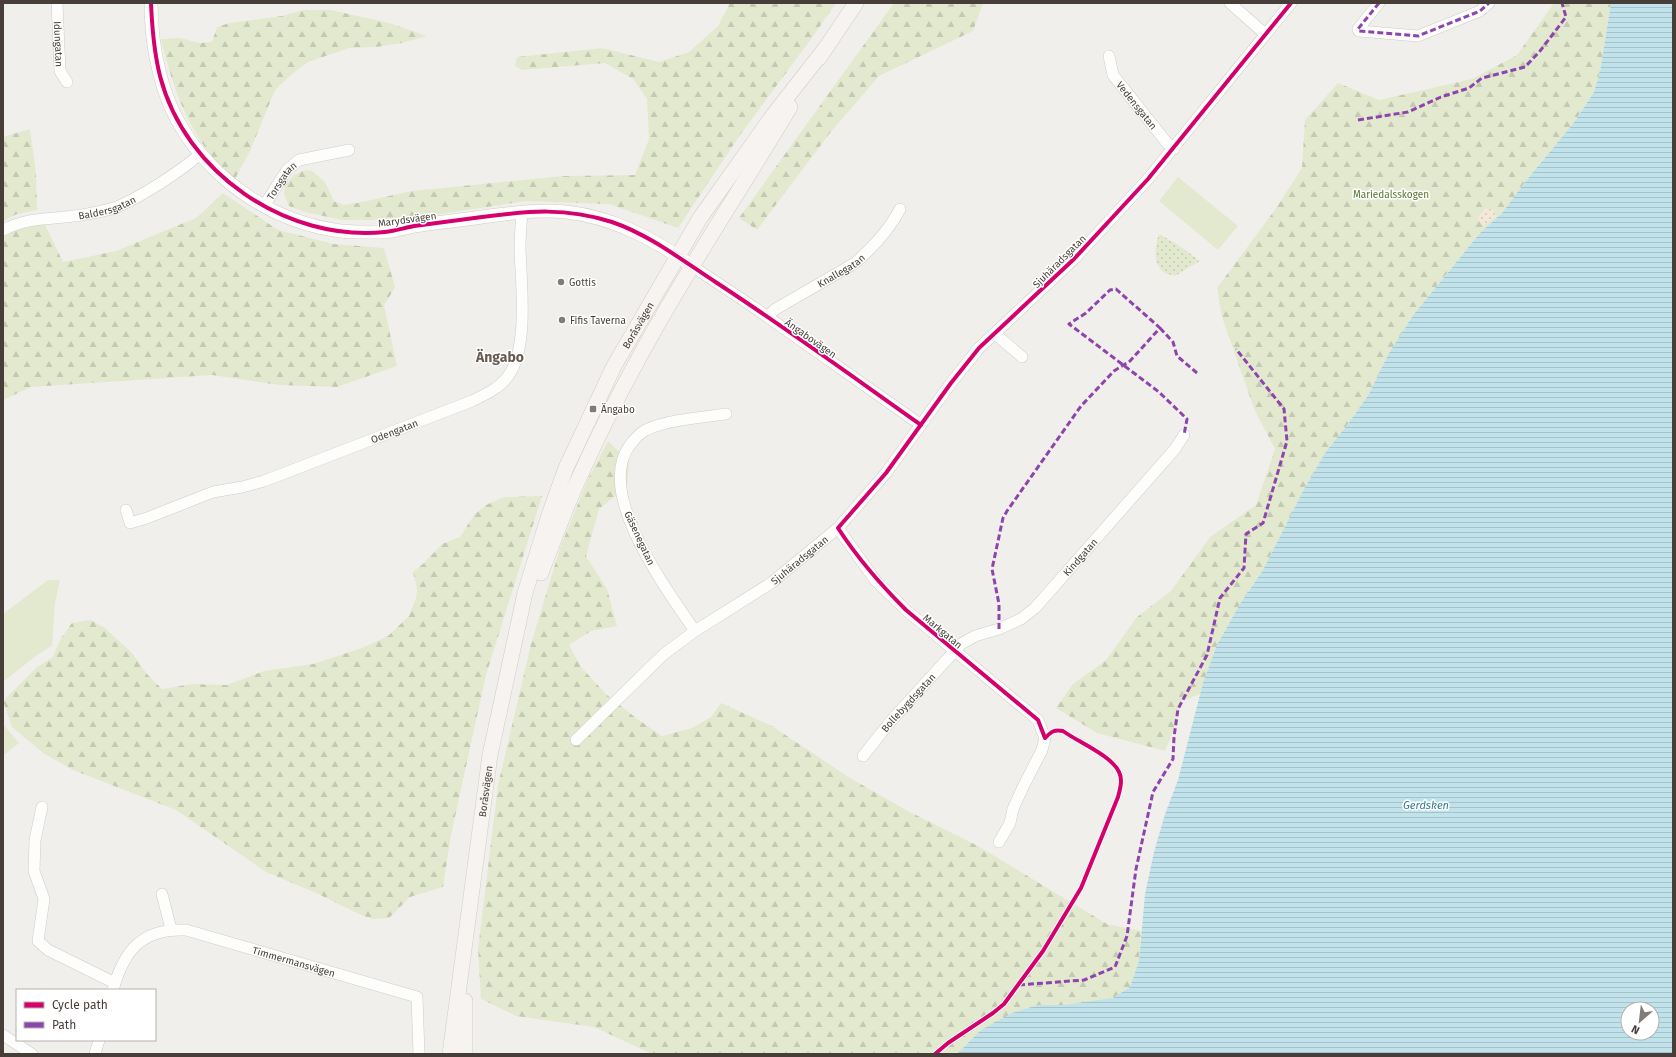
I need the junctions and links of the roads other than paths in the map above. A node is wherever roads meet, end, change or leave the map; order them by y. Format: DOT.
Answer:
graph roads {
  1 [pos="57,3"];
  2 [pos="151,3"];
  3 [pos="856,3"];
  4 [pos="1230,3"];
  5 [pos="1291,3"];
  6 [pos="1378,3"];
  7 [pos="1489,3"];
  8 [pos="1265,34"];
  9 [pos="824,50"];
  10 [pos="1109,56"];
  11 [pos="67,82"];
  12 [pos="1174,149"];
  13 [pos="349,150"];
  14 [pos="200,154"];
  15 [pos="264,206"];
  16 [pos="900,209"];
  17 [pos="522,212"];
  18 [pos="3,230"];
  19 [pos="678,256"];
  20 [pos="692,266"];
  21 [pos="768,317"];
  22 [pos="995,334"];
  23 [pos="1022,357"];
  24 [pos="726,414"];
  25 [pos="921,425"];
  26 [pos="1184,435"];
  27 [pos="126,510"];
  28 [pos="838,528"];
  29 [pos="695,631"];
  30 [pos="517,633"];
  31 [pos="955,651"];
  32 [pos="576,740"];
  33 [pos="863,756"];
  34 [pos="42,807"];
  35 [pos="999,842"];
  36 [pos="162,894"];
  37 [pos="171,929"];
  38 [pos="465,951"];
  39 [pos="114,986"];
  40 [pos="3,1035"];
  41 [pos="99,1041"];
  42 [pos="32,1054"];
  43 [pos="95,1054"];
  44 [pos="419,1054"];
  45 [pos="450,1054"];
  46 [pos="465,1054"];
  1 -- 11 [label="street, Idungatan"];
  2 -- 14 [label="street, Marydsvägen"];
  3 -- 9 [label="main road, Boråsvägen"];
  4 -- 8 [label="street"];
  5 -- 8 [label="street, Sjuhäradsgatan"];
  6 -- 7 [label="street"];
  8 -- 12 [label="street, Sjuhäradsgatan"];
  9 -- 19 [label="main road, Boråsvägen"];
  9 -- 20 [label="main road, Boråsvägen"];
  10 -- 12 [label="street, Vedensgatan"];
  12 -- 22 [label="street, Sjuhäradsgatan"];
  13 -- 15 [label="street, Torsgatan"];
  14 -- 15 [label="street, Marydsvägen"];
  14 -- 18 [label="street, Baldersgatan"];
  15 -- 17 [label="street, Marydsvägen"];
  16 -- 21 [label="street, Knallegatan"];
  17 -- 19 [label="street, Marydsvägen"];
  17 -- 27 [label="street, Odengatan"];
  19 -- 20 [label="street, Marydsvägen"];
  19 -- 30 [label="main road, Boråsvägen"];
  20 -- 21 [label="street, Ängabovägen"];
  20 -- 30 [label="main road, Boråsvägen"];
  21 -- 25 [label="street, Ängabovägen"];
  22 -- 23 [label="street"];
  22 -- 25 [label="street, Sjuhäradsgatan"];
  24 -- 29 [label="street, Gäsenegatan"];
  25 -- 28 [label="street, Sjuhäradsgatan"];
  26 -- 31 [label="street, Kindgatan"];
  28 -- 29 [label="street, Sjuhäradsgatan"];
  28 -- 31 [label="street, Markgatan"];
  29 -- 32 [label="street, Sjuhäradsgatan"];
  30 -- 38 [label="main road, Boråsvägen"];
  31 -- 33 [label="street, Bollebygdsgatan"];
  31 -- 35 [label="street, Markgatan"];
  34 -- 39 [label="street, Timmermansvägen"];
  36 -- 37 [label="street"];
  37 -- 39 [label="street, Timmermansvägen"];
  37 -- 44 [label="street, Timmermansvägen"];
  38 -- 45 [label="main road, Boråsvägen"];
  38 -- 46 [label="main road, Boråsvägen"];
  40 -- 42 [label="street"];
  41 -- 43 [label="street"];
}
